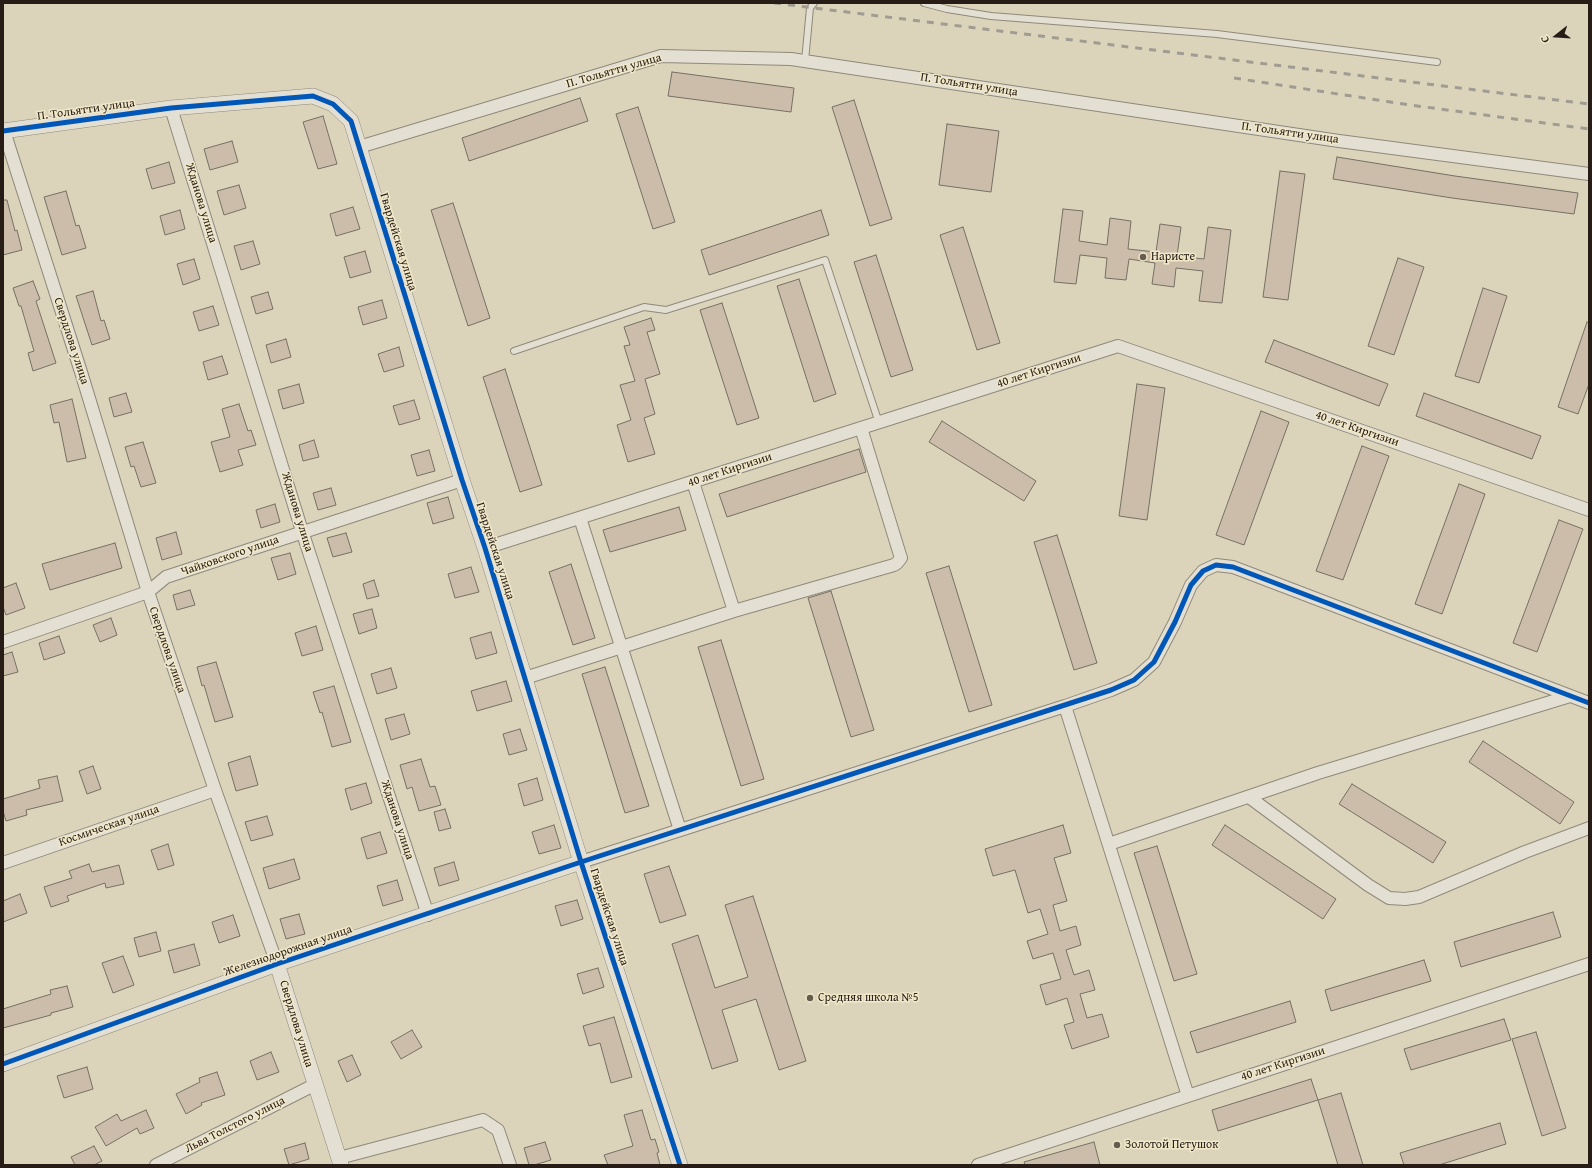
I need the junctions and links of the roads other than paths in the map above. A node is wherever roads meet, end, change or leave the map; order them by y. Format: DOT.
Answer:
graph roads {
  1 [pos="814,3"];
  2 [pos="924,3"];
  3 [pos="805,61"];
  4 [pos="1437,62"];
  5 [pos="172,108"];
  6 [pos="3,131"];
  7 [pos="359,147"];
  8 [pos="1589,174"];
  9 [pos="514,351"];
  10 [pos="879,422"];
  11 [pos="861,428"];
  12 [pos="462,480"];
  13 [pos="693,482"];
  14 [pos="1589,510"];
  15 [pos="580,518"];
  16 [pos="302,531"];
  17 [pos="485,548"];
  18 [pos="148,592"];
  19 [pos="734,611"];
  20 [pos="3,642"];
  21 [pos="622,647"];
  22 [pos="525,678"];
  23 [pos="1570,696"];
  24 [pos="1589,702"];
  25 [pos="1065,706"];
  26 [pos="215,790"];
  27 [pos="1249,796"];
  28 [pos="1589,828"];
  29 [pos="680,830"];
  30 [pos="1108,844"];
  31 [pos="581,862"];
  32 [pos="3,863"];
  33 [pos="428,914"];
  34 [pos="277,964"];
  35 [pos="1589,964"];
  36 [pos="3,1064"];
  37 [pos="314,1084"];
  38 [pos="1188,1096"];
  39 [pos="340,1161"];
  40 [pos="156,1165"];
  41 [pos="510,1165"];
  42 [pos="680,1165"];
  43 [pos="978,1165"];
  1 -- 3 [label="lane"];
  2 -- 4 [label="lane"];
  3 -- 7 [label="street, П. Тольятти улица"];
  3 -- 8 [label="street, П. Тольятти улица"];
  5 -- 6 [label="street, П. Тольятти улица"];
  5 -- 7 [label="street, Гвардейская улица"];
  5 -- 16 [label="street, Жданова улица"];
  6 -- 18 [label="street, Свердлова улица"];
  7 -- 12 [label="street, Гвардейская улица"];
  9 -- 10 [label="lane"];
  10 -- 11 [label="street, 40 лет Киргизии"];
  10 -- 14 [label="street, 40 лет Киргизии"];
  11 -- 13 [label="street, 40 лет Киргизии"];
  11 -- 19 [label="street"];
  12 -- 16 [label="street, Чайковского улица"];
  12 -- 17 [label="street, Гвардейская улица"];
  13 -- 15 [label="street, 40 лет Киргизии"];
  13 -- 19 [label="street"];
  15 -- 17 [label="street, 40 лет Киргизии"];
  15 -- 21 [label="street"];
  16 -- 18 [label="street, Чайковского улица"];
  16 -- 33 [label="street, Жданова улица"];
  17 -- 22 [label="street, Гвардейская улица"];
  18 -- 20 [label="street, Чайковского улица"];
  18 -- 26 [label="street, Свердлова улица"];
  19 -- 21 [label="street"];
  21 -- 22 [label="street"];
  21 -- 29 [label="street"];
  22 -- 31 [label="street, Гвардейская улица"];
  23 -- 24 [label="street"];
  23 -- 25 [label="street"];
  23 -- 27 [label="street"];
  25 -- 29 [label="street"];
  25 -- 30 [label="street"];
  26 -- 32 [label="street, Космическая улица"];
  26 -- 34 [label="street, Свердлова улица"];
  27 -- 28 [label="street"];
  27 -- 30 [label="street"];
  29 -- 31 [label="street"];
  30 -- 38 [label="street"];
  31 -- 33 [label="street, Железнодорожная улица"];
  31 -- 42 [label="street, Гвардейская улица"];
  33 -- 34 [label="street, Железнодорожная улица"];
  34 -- 36 [label="street, Железнодорожная улица"];
  34 -- 37 [label="street, Свердлова улица"];
  35 -- 38 [label="street, 40 лет Киргизии"];
  37 -- 39 [label="street, Свердлова улица"];
  37 -- 40 [label="street, Льва Толстого улица"];
  38 -- 43 [label="street, 40 лет Киргизии"];
  39 -- 41 [label="street"];
}
